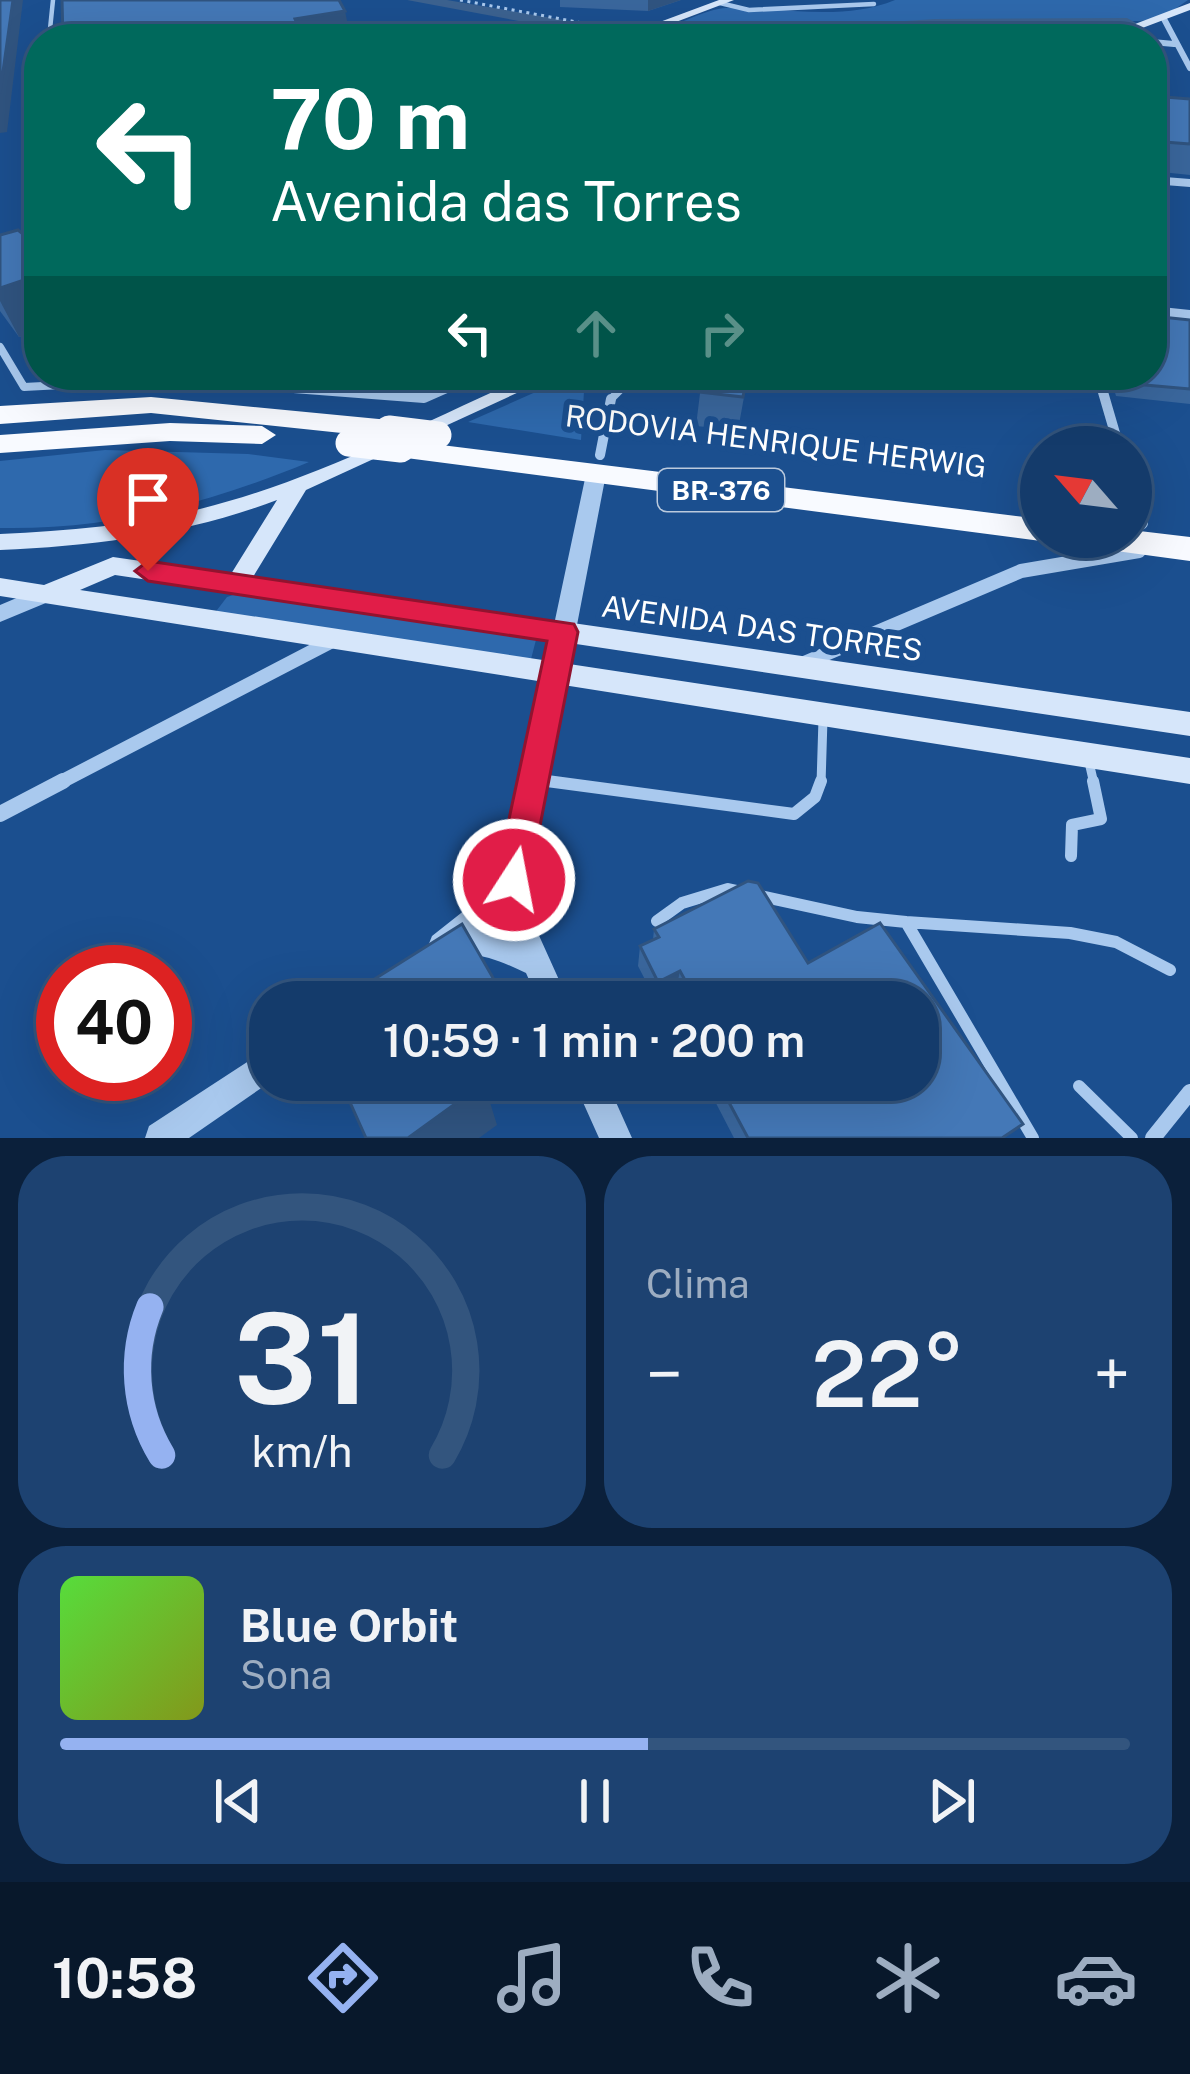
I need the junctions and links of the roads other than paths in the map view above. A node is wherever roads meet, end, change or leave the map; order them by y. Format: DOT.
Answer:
graph roads {
  1 [pos="724,2"];
  2 [pos="874,4"];
  3 [pos="1190,6"];
  4 [pos="1164,20"];
  5 [pos="658,24"];
  6 [pos="1145,24"];
  7 [pos="1166,24"];
  8 [pos="1167,27"];
  9 [pos="1167,43"];
  10 [pos="1174,44"];
  11 [pos="1189,66"];
  12 [pos="0,347"];
  13 [pos="24,387"];
  14 [pos="320,390"];
  15 [pos="437,390"];
  16 [pos="512,390"];
  17 [pos="620,390"];
  18 [pos="1102,390"];
  19 [pos="611,399"];
  20 [pos="0,415"];
  21 [pos="1113,426"];
  22 [pos="395,439"];
  23 [pos="0,444"];
  24 [pos="598,465"];
  25 [pos="300,482"];
  26 [pos="1020,508"];
  27 [pos="1020,527"];
  28 [pos="1152,529"];
  29 [pos="0,542"];
  30 [pos="1152,542"];
  31 [pos="1186,545"];
  32 [pos="229,583"];
  33 [pos="0,587"];
  34 [pos="45,594"];
  35 [pos="0,614"];
  36 [pos="197,618"];
  37 [pos="564,632"];
  38 [pos="336,639"];
  39 [pos="795,667"];
  40 [pos="555,673"];
  41 [pos="824,715"];
  42 [pos="1190,724"];
  43 [pos="1088,755"];
  44 [pos="1190,771"];
  45 [pos="534,778"];
  46 [pos="0,814"];
  47 [pos="1071,856"];
  48 [pos="517,864"];
  49 [pos="657,921"];
  50 [pos="906,922"];
  51 [pos="448,941"];
  52 [pos="536,962"];
  53 [pos="413,966"];
  54 [pos="1170,970"];
  55 [pos="545,981"];
  56 [pos="249,1078"];
  57 [pos="1078,1086"];
  58 [pos="1190,1092"];
  59 [pos="599,1101"];
  60 [pos="161,1138"];
  61 [pos="616,1138"];
  62 [pos="1033,1138"];
  63 [pos="1132,1138"];
  64 [pos="1154,1138"];
  1 -- 2 [label="lane"];
  1 -- 5 [label="main road"];
  3 -- 4 [label="main road"];
  4 -- 6 [label="main road"];
  4 -- 7 [label="street"];
  8 -- 10 [label="street"];
  9 -- 10 [label="street"];
  10 -- 11 [label="street"];
  12 -- 13 [label="lane"];
  14 -- 15 [label="street"];
  16 -- 25 [label="main road"];
  17 -- 19 [label="lane"];
  18 -- 21 [label="street"];
  19 -- 24 [label="street"];
  20 -- 22 [label="highway, RODOVIA HENRIQUE HERWIG / BR-376"];
  22 -- 23 [label="highway, RODOVIA HENRIQUE HERWIG / BR-376, bridge"];
  22 -- 24 [label="highway, RODOVIA HENRIQUE HERWIG / BR-376"];
  22 -- 24 [label="highway, RODOVIA HENRIQUE HERWIG / BR-376, bridge"];
  24 -- 26 [label="highway, RODOVIA HENRIQUE HERWIG / BR-376"];
  24 -- 27 [label="highway, RODOVIA HENRIQUE HERWIG / BR-376"];
  24 -- 37 [label="street"];
  25 -- 29 [label="main road"];
  25 -- 32 [label="main road"];
  28 -- 31 [label="highway"];
  30 -- 31 [label="highway"];
  31 -- 39 [label="street"];
  32 -- 34 [label="main road, AVENIDA DAS TORRES"];
  32 -- 36 [label="main road"];
  32 -- 37 [label="main road, AVENIDA DAS TORRES"];
  33 -- 34 [label="main road"];
  34 -- 35 [label="street"];
  34 -- 36 [label="main road"];
  36 -- 38 [label="main road"];
  37 -- 39 [label="main road, AVENIDA DAS TORRES"];
  37 -- 40 [label="street"];
  38 -- 40 [label="main road"];
  38 -- 46 [label="street"];
  39 -- 42 [label="main road, AVENIDA DAS TORRES"];
  40 -- 41 [label="main road"];
  40 -- 45 [label="street"];
  41 -- 43 [label="main road"];
  41 -- 45 [label="lane"];
  43 -- 44 [label="main road"];
  43 -- 47 [label="lane"];
  45 -- 48 [label="street"];
  48 -- 51 [label="street"];
  48 -- 52 [label="street"];
  49 -- 50 [label="lane"];
  50 -- 54 [label="lane"];
  50 -- 62 [label="lane"];
  51 -- 52 [label="street"];
  51 -- 53 [label="street"];
  52 -- 55 [label="street"];
  56 -- 60 [label="street"];
  57 -- 63 [label="lane"];
  58 -- 64 [label="street"];
  59 -- 61 [label="street"];
}
